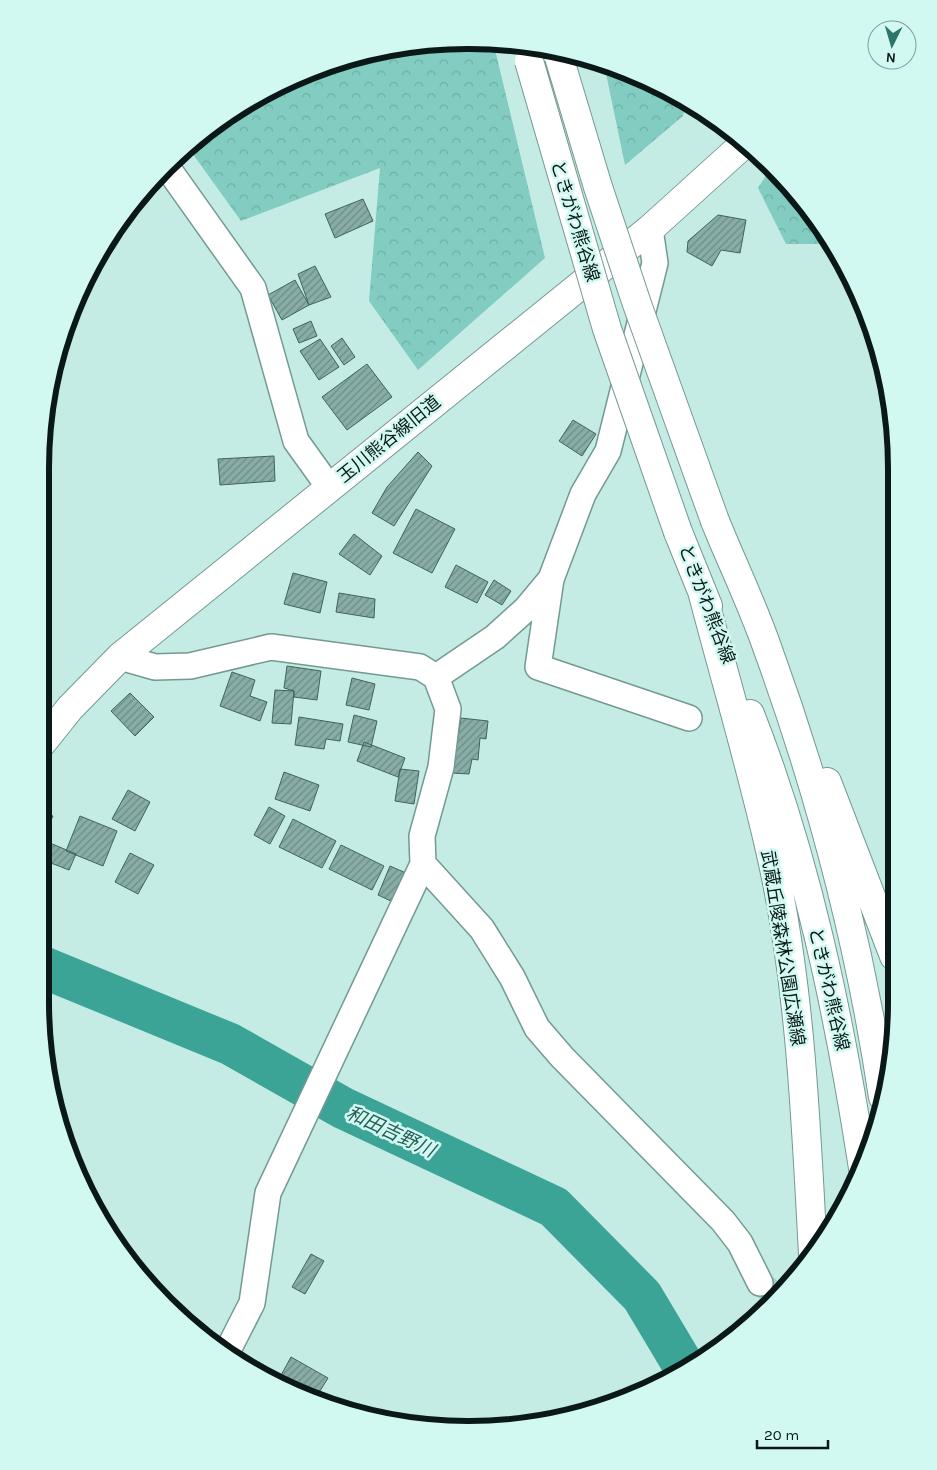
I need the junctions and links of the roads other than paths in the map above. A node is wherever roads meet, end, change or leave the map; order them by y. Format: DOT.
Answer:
graph roads {
  1 [pos="527,54"];
  2 [pos="560,59"];
  3 [pos="739,148"];
  4 [pos="171,173"];
  5 [pos="650,229"];
  6 [pos="329,487"];
  7 [pos="551,579"];
  8 [pos="702,590"];
  9 [pos="767,646"];
  10 [pos="120,657"];
  11 [pos="436,677"];
  12 [pos="689,718"];
  13 [pos="49,735"];
  14 [pos="423,864"];
  15 [pos="888,940"];
  16 [pos="880,1081"];
  17 [pos="860,1151"];
  18 [pos="812,1243"];
  19 [pos="760,1283"];
  20 [pos="230,1347"];
  1 -- 8 [label="main road, ときがわ熊谷線, bridge"];
  2 -- 9 [label="main road, ときがわ熊谷線, bridge"];
  3 -- 5 [label="main road, 玉川熊谷線旧道"];
  4 -- 6 [label="street"];
  5 -- 6 [label="main road, 玉川熊谷線旧道"];
  5 -- 7 [label="street"];
  6 -- 10 [label="main road, 玉川熊谷線旧道"];
  7 -- 11 [label="street"];
  7 -- 12 [label="street"];
  8 -- 17 [label="main road, ときがわ熊谷線"];
  8 -- 18 [label="main road, 武蔵丘陵森林公園広瀬線"];
  9 -- 15 [label="main road"];
  9 -- 16 [label="main road, ときがわ熊谷線"];
  10 -- 11 [label="street"];
  10 -- 13 [label="main road, 玉川熊谷線旧道"];
  11 -- 14 [label="street"];
  14 -- 19 [label="street"];
  14 -- 20 [label="street"];
}
